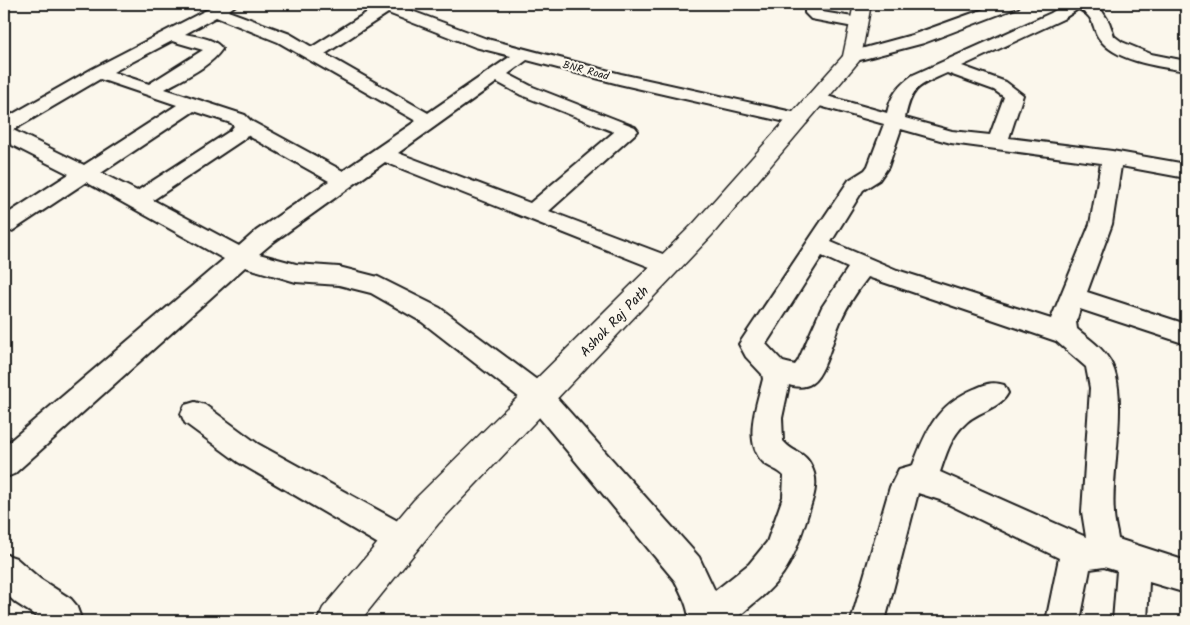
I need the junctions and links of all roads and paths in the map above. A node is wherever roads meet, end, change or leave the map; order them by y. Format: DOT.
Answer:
graph roads {
  1 [pos="813,4"];
  2 [pos="1012,4"];
  3 [pos="1077,4"];
  4 [pos="382,5"];
  5 [pos="222,7"];
  6 [pos="861,13"];
  7 [pos="170,35"];
  8 [pos="313,54"];
  9 [pos="525,54"];
  10 [pos="852,57"];
  11 [pos="946,66"];
  12 [pos="1186,66"];
  13 [pos="98,73"];
  14 [pos="496,75"];
  15 [pos="152,90"];
  16 [pos="192,104"];
  17 [pos="808,109"];
  18 [pos="895,120"];
  19 [pos="429,121"];
  20 [pos="244,125"];
  21 [pos="4,127"];
  22 [pos="4,133"];
  23 [pos="997,143"];
  24 [pos="382,154"];
  25 [pos="1112,157"];
  26 [pos="1186,171"];
  27 [pos="85,174"];
  28 [pos="344,181"];
  29 [pos="136,201"];
  30 [pos="533,212"];
  31 [pos="4,226"];
  32 [pos="817,245"];
  33 [pos="240,257"];
  34 [pos="668,265"];
  35 [pos="863,266"];
  36 [pos="1072,297"];
  37 [pos="1065,334"];
  38 [pos="1186,334"];
  39 [pos="776,371"];
  40 [pos="994,393"];
  41 [pos="539,397"];
  42 [pos="195,414"];
  43 [pos="4,464"];
  44 [pos="922,479"];
  45 [pos="403,541"];
  46 [pos="1107,555"];
  47 [pos="4,570"];
  48 [pos="1186,578"];
  49 [pos="707,620"];
  50 [pos="64,621"];
  51 [pos="336,621"];
  52 [pos="868,621"];
  53 [pos="1063,621"];
  54 [pos="1130,621"];
  1 -- 6 [label="street"];
  2 -- 10 [label="street"];
  3 -- 11 [label="street"];
  3 -- 12 [label="street"];
  4 -- 8 [label="street"];
  4 -- 9 [label="street, BNR Road"];
  5 -- 7 [label="street"];
  5 -- 8 [label="street"];
  6 -- 10 [label="main road, Ashok Raj Path"];
  7 -- 13 [label="street"];
  7 -- 15 [label="street"];
  8 -- 19 [label="street"];
  9 -- 14 [label="street"];
  9 -- 17 [label="street, BNR Road"];
  10 -- 17 [label="main road, Ashok Raj Path"];
  11 -- 18 [label="street"];
  11 -- 23 [label="street"];
  13 -- 15 [label="street"];
  13 -- 21 [label="street"];
  14 -- 19 [label="street"];
  14 -- 30 [label="street"];
  15 -- 16 [label="street"];
  16 -- 20 [label="street"];
  16 -- 27 [label="street"];
  17 -- 18 [label="street, BNR Road"];
  17 -- 34 [label="main road, Ashok Raj Path"];
  18 -- 23 [label="street, BNR Road"];
  18 -- 32 [label="street"];
  19 -- 24 [label="street"];
  20 -- 28 [label="street"];
  20 -- 29 [label="street"];
  22 -- 27 [label="street"];
  23 -- 25 [label="street, BNR Road"];
  24 -- 28 [label="street"];
  24 -- 30 [label="street"];
  25 -- 26 [label="street, BNR Road"];
  25 -- 36 [label="street"];
  27 -- 29 [label="street"];
  27 -- 31 [label="street"];
  28 -- 33 [label="street"];
  29 -- 33 [label="street"];
  30 -- 34 [label="street"];
  32 -- 35 [label="street"];
  32 -- 39 [label="street"];
  33 -- 41 [label="street"];
  33 -- 43 [label="street"];
  34 -- 41 [label="main road, Ashok Raj Path"];
  35 -- 37 [label="street"];
  35 -- 39 [label="street"];
  36 -- 37 [label="street"];
  36 -- 38 [label="street"];
  37 -- 46 [label="street"];
  39 -- 49 [label="street"];
  40 -- 44 [label="street"];
  41 -- 45 [label="main road, Ashok Raj Path"];
  41 -- 49 [label="street"];
  42 -- 45 [label="street"];
  44 -- 46 [label="street"];
  44 -- 52 [label="street"];
  45 -- 51 [label="main road, Ashok Raj Path"];
  46 -- 48 [label="street"];
  46 -- 53 [label="street"];
  46 -- 54 [label="street"];
  47 -- 50 [label="street"];
}
